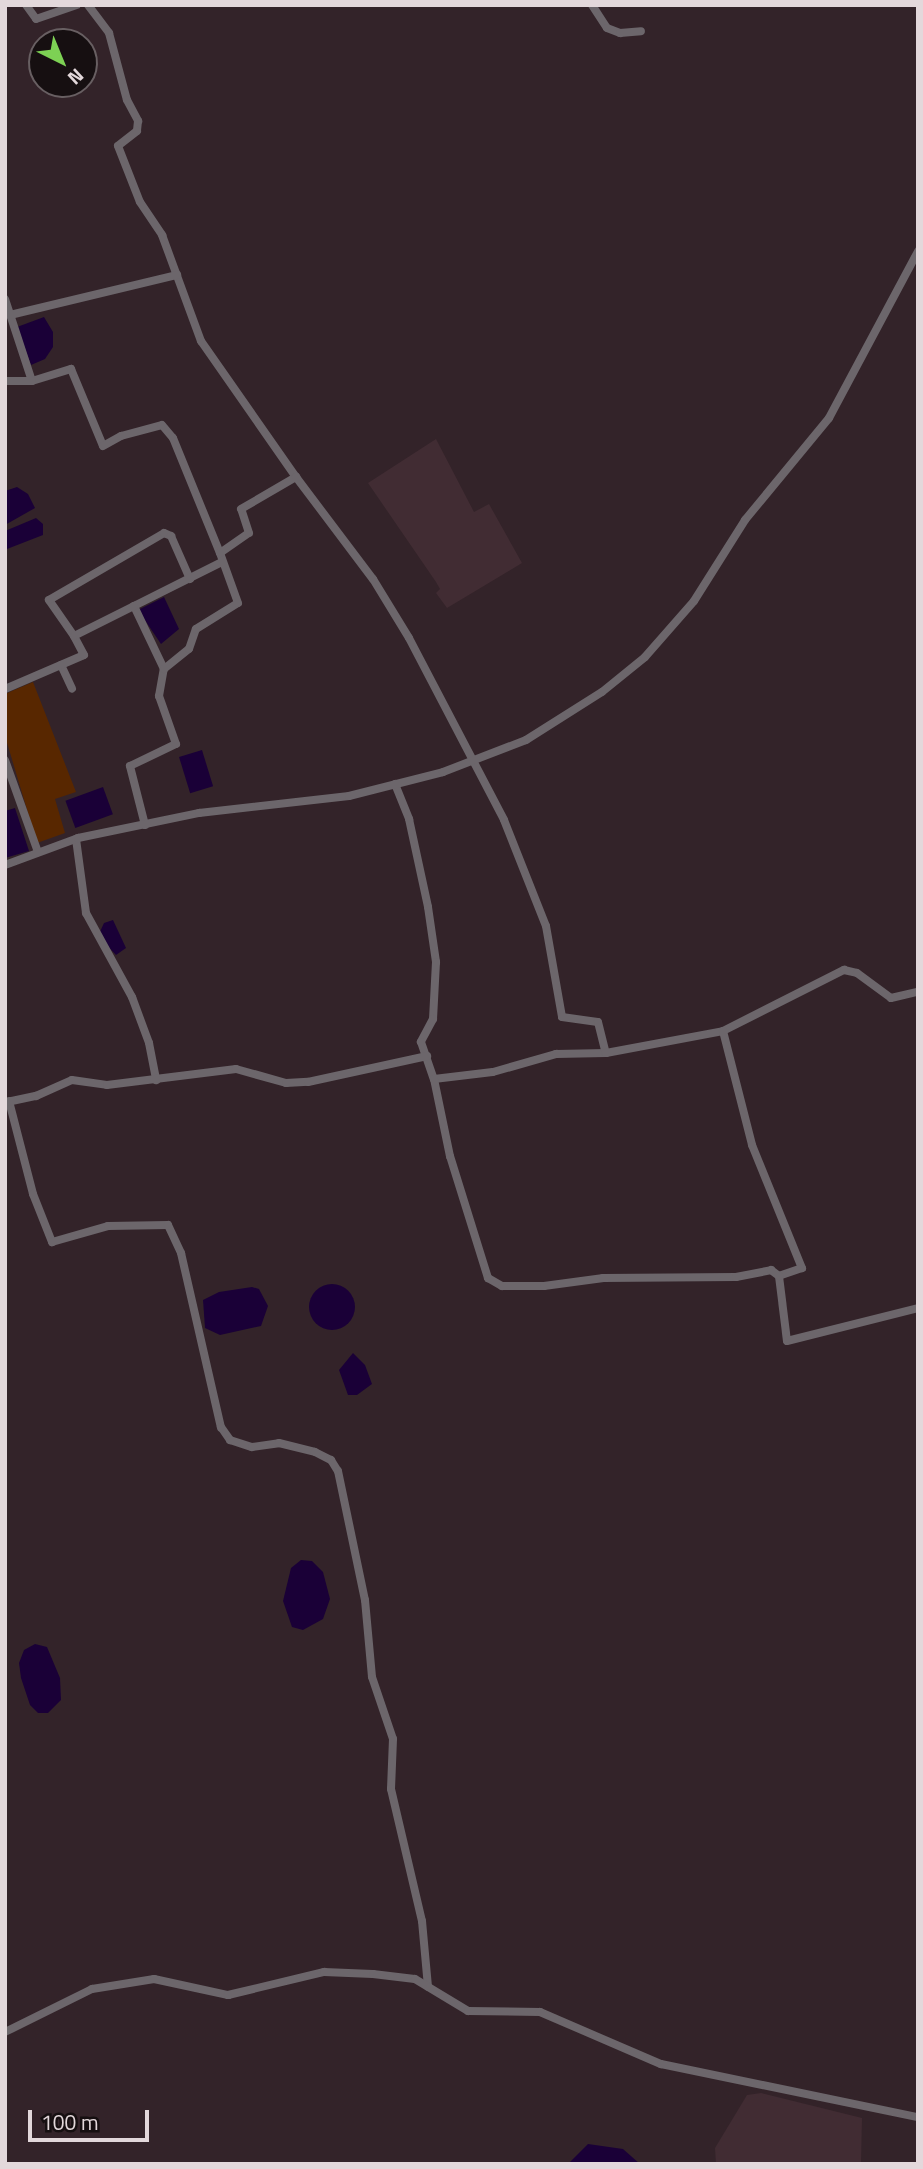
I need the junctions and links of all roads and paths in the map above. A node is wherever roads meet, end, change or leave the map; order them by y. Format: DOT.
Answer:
graph roads {
  1 [pos="26,5"];
  2 [pos="77,5"];
  3 [pos="88,5"];
  4 [pos="592,5"];
  5 [pos="641,31"];
  6 [pos="918,251"];
  7 [pos="177,275"];
  8 [pos="5,299"];
  9 [pos="10,316"];
  10 [pos="32,381"];
  11 [pos="5,382"];
  12 [pos="296,477"];
  13 [pos="221,557"];
  14 [pos="190,579"];
  15 [pos="134,606"];
  16 [pos="75,636"];
  17 [pos="61,665"];
  18 [pos="164,669"];
  19 [pos="5,689"];
  20 [pos="72,689"];
  21 [pos="5,760"];
  22 [pos="473,762"];
  23 [pos="395,784"];
  24 [pos="145,825"];
  25 [pos="76,839"];
  26 [pos="38,852"];
  27 [pos="5,864"];
  28 [pos="918,992"];
  29 [pos="723,1031"];
  30 [pos="606,1053"];
  31 [pos="427,1056"];
  32 [pos="434,1079"];
  33 [pos="156,1080"];
  34 [pos="7,1101"];
  35 [pos="779,1276"];
  36 [pos="918,1308"];
  37 [pos="428,1987"];
  38 [pos="5,2032"];
  39 [pos="918,2118"];
  1 -- 2 [label="street"];
  3 -- 7 [label="street"];
  4 -- 5 [label="street"];
  6 -- 22 [label="street"];
  7 -- 9 [label="street"];
  7 -- 12 [label="street"];
  8 -- 9 [label="street"];
  9 -- 10 [label="street"];
  10 -- 11 [label="street"];
  10 -- 13 [label="street"];
  12 -- 13 [label="street"];
  12 -- 22 [label="street"];
  13 -- 14 [label="street"];
  13 -- 18 [label="street"];
  14 -- 15 [label="street"];
  14 -- 16 [label="street"];
  15 -- 16 [label="street"];
  15 -- 18 [label="street"];
  16 -- 17 [label="street"];
  17 -- 19 [label="street"];
  17 -- 20 [label="street"];
  18 -- 24 [label="street"];
  21 -- 26 [label="street"];
  22 -- 23 [label="street"];
  22 -- 30 [label="street"];
  23 -- 24 [label="street"];
  23 -- 31 [label="street"];
  24 -- 25 [label="street"];
  25 -- 26 [label="street"];
  25 -- 33 [label="street"];
  26 -- 27 [label="street"];
  28 -- 29 [label="street"];
  29 -- 30 [label="street"];
  29 -- 35 [label="street"];
  30 -- 32 [label="street"];
  31 -- 32 [label="street"];
  31 -- 33 [label="street"];
  32 -- 35 [label="street"];
  33 -- 34 [label="street"];
  34 -- 37 [label="street"];
  35 -- 36 [label="street"];
  37 -- 38 [label="street"];
  37 -- 39 [label="street"];
}
